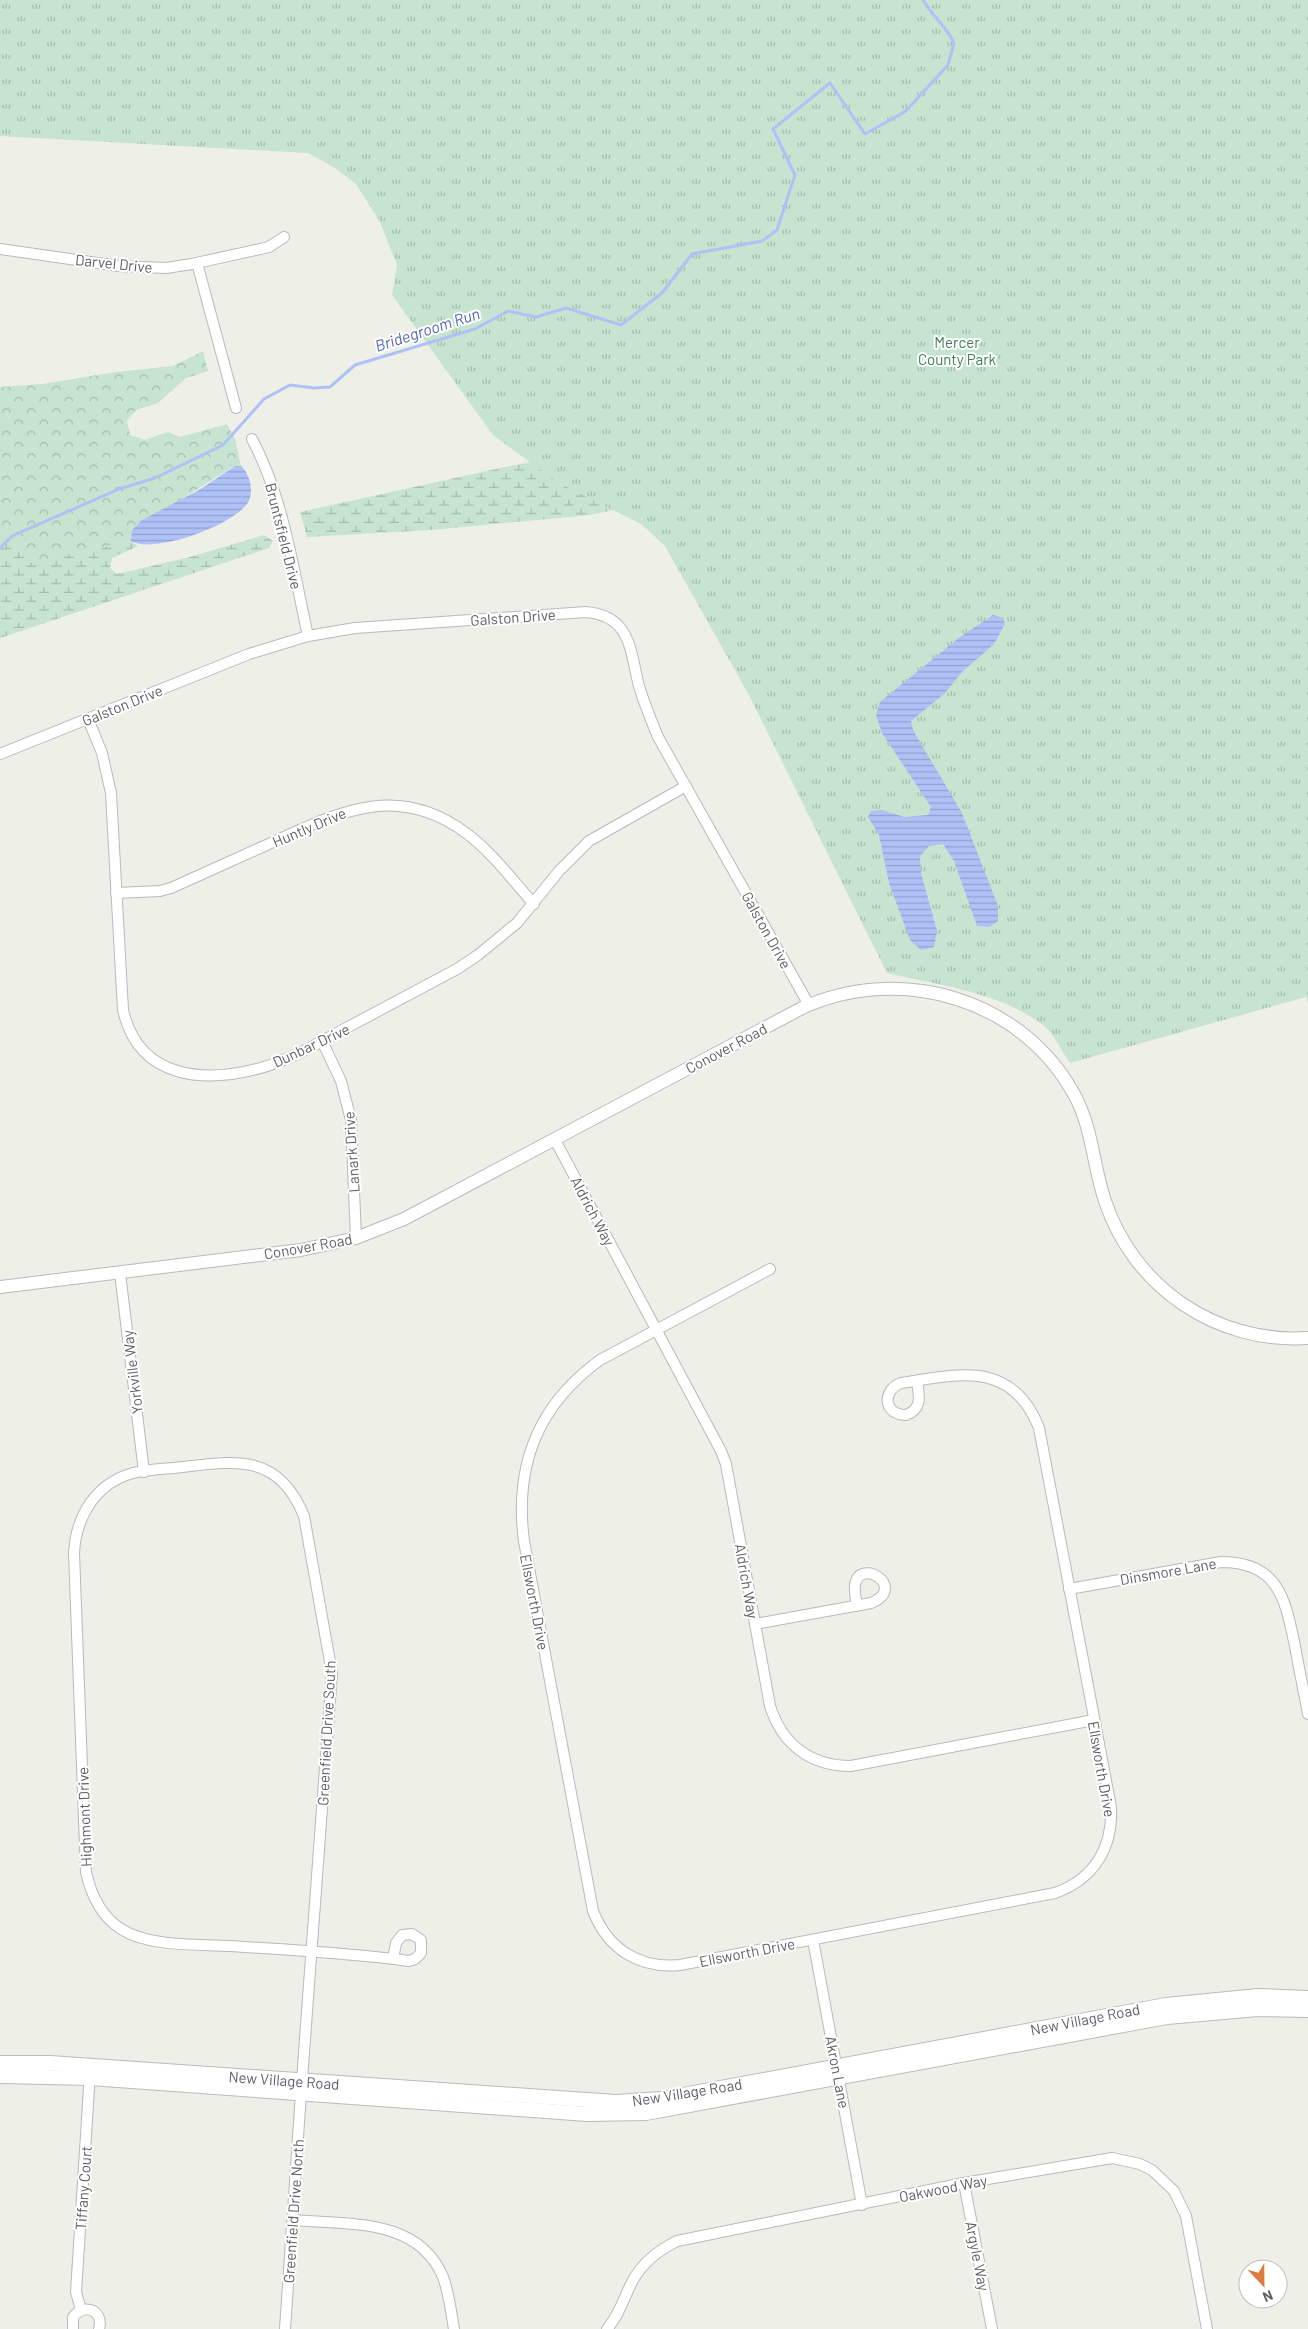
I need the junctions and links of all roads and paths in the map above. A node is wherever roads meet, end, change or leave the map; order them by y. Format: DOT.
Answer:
graph roads {
  1 [pos="284,238"];
  2 [pos="0,249"];
  3 [pos="197,263"];
  4 [pos="236,408"];
  5 [pos="252,439"];
  6 [pos="308,636"];
  7 [pos="88,719"];
  8 [pos="0,754"];
  9 [pos="686,786"];
  10 [pos="116,893"];
  11 [pos="534,904"];
  12 [pos="808,1005"];
  13 [pos="322,1041"];
  14 [pos="555,1140"];
  15 [pos="356,1238"];
  16 [pos="770,1269"];
  17 [pos="120,1273"];
  18 [pos="0,1287"];
  19 [pos="656,1329"];
  20 [pos="1308,1338"];
  21 [pos="917,1380"];
  22 [pos="144,1472"];
  23 [pos="89,1503"];
  24 [pos="1069,1589"];
  25 [pos="857,1606"];
  26 [pos="755,1624"];
  27 [pos="1308,1714"];
  28 [pos="1094,1720"];
  29 [pos="813,1940"];
  30 [pos="312,1952"];
  31 [pos="393,1959"];
  32 [pos="1308,1998"];
  33 [pos="1308,2010"];
  34 [pos="0,2063"];
  35 [pos="90,2072"];
  36 [pos="838,2073"];
  37 [pos="0,2076"];
  38 [pos="302,2087"];
  39 [pos="964,2183"];
  40 [pos="862,2205"];
  41 [pos="293,2220"];
  42 [pos="81,2310"];
  43 [pos="73,2329"];
  44 [pos="99,2329"];
  45 [pos="285,2329"];
  46 [pos="454,2329"];
  47 [pos="607,2329"];
  48 [pos="992,2329"];
  49 [pos="1207,2329"];
  1 -- 3 [label="street, Darvel Drive"];
  2 -- 3 [label="street, Darvel Drive"];
  3 -- 4 [label="street"];
  5 -- 6 [label="street, Bruntsfield Drive"];
  6 -- 7 [label="street, Galston Drive"];
  6 -- 9 [label="street, Galston Drive"];
  7 -- 8 [label="street, Galston Drive"];
  7 -- 10 [label="street, Dunbar Drive"];
  9 -- 11 [label="street, Dunbar Drive"];
  9 -- 12 [label="street, Galston Drive"];
  10 -- 11 [label="street, Huntly Drive"];
  10 -- 13 [label="street, Dunbar Drive"];
  11 -- 13 [label="street, Dunbar Drive"];
  12 -- 14 [label="street, Conover Road"];
  12 -- 20 [label="street, Conover Road"];
  13 -- 15 [label="street, Lanark Drive"];
  14 -- 15 [label="street, Conover Road"];
  14 -- 19 [label="street, Aldrich Way"];
  15 -- 17 [label="street, Conover Road"];
  16 -- 19 [label="street, Ellsworth Drive"];
  17 -- 18 [label="street, Conover Road"];
  17 -- 22 [label="street, Yorkville Way"];
  19 -- 26 [label="street, Aldrich Way"];
  19 -- 29 [label="street, Ellsworth Drive"];
  21 -- 24 [label="street, Ellsworth Drive"];
  22 -- 23 [label="street, Greenfield Drive South"];
  22 -- 30 [label="street, Greenfield Drive South"];
  23 -- 30 [label="street, Highmont Drive"];
  24 -- 27 [label="street, Dinsmore Lane"];
  24 -- 28 [label="street, Ellsworth Drive"];
  25 -- 26 [label="street"];
  26 -- 28 [label="street, Aldrich Way"];
  28 -- 29 [label="street, Ellsworth Drive"];
  29 -- 36 [label="street, Akron Lane"];
  30 -- 31 [label="street, Highmont Drive"];
  30 -- 38 [label="street, Greenfield Drive South"];
  32 -- 36 [label="main road, New Village Road"];
  33 -- 36 [label="main road, New Village Road"];
  34 -- 35 [label="main road, New Village Road"];
  35 -- 37 [label="main road, New Village Road"];
  35 -- 38 [label="main road, New Village Road"];
  35 -- 42 [label="street, Tiffany Court"];
  36 -- 38 [label="main road, New Village Road"];
  36 -- 40 [label="street, Akron Lane"];
  38 -- 41 [label="street, Greenfield Drive North"];
  39 -- 40 [label="street, Oakwood Way"];
  39 -- 48 [label="street, Argyle Way"];
  39 -- 49 [label="street, Oakwood Way"];
  40 -- 47 [label="street, Oakwood Way"];
  41 -- 45 [label="street, Greenfield Drive North"];
  41 -- 46 [label="street"];
  42 -- 43 [label="street"];
  42 -- 44 [label="street"];
}
